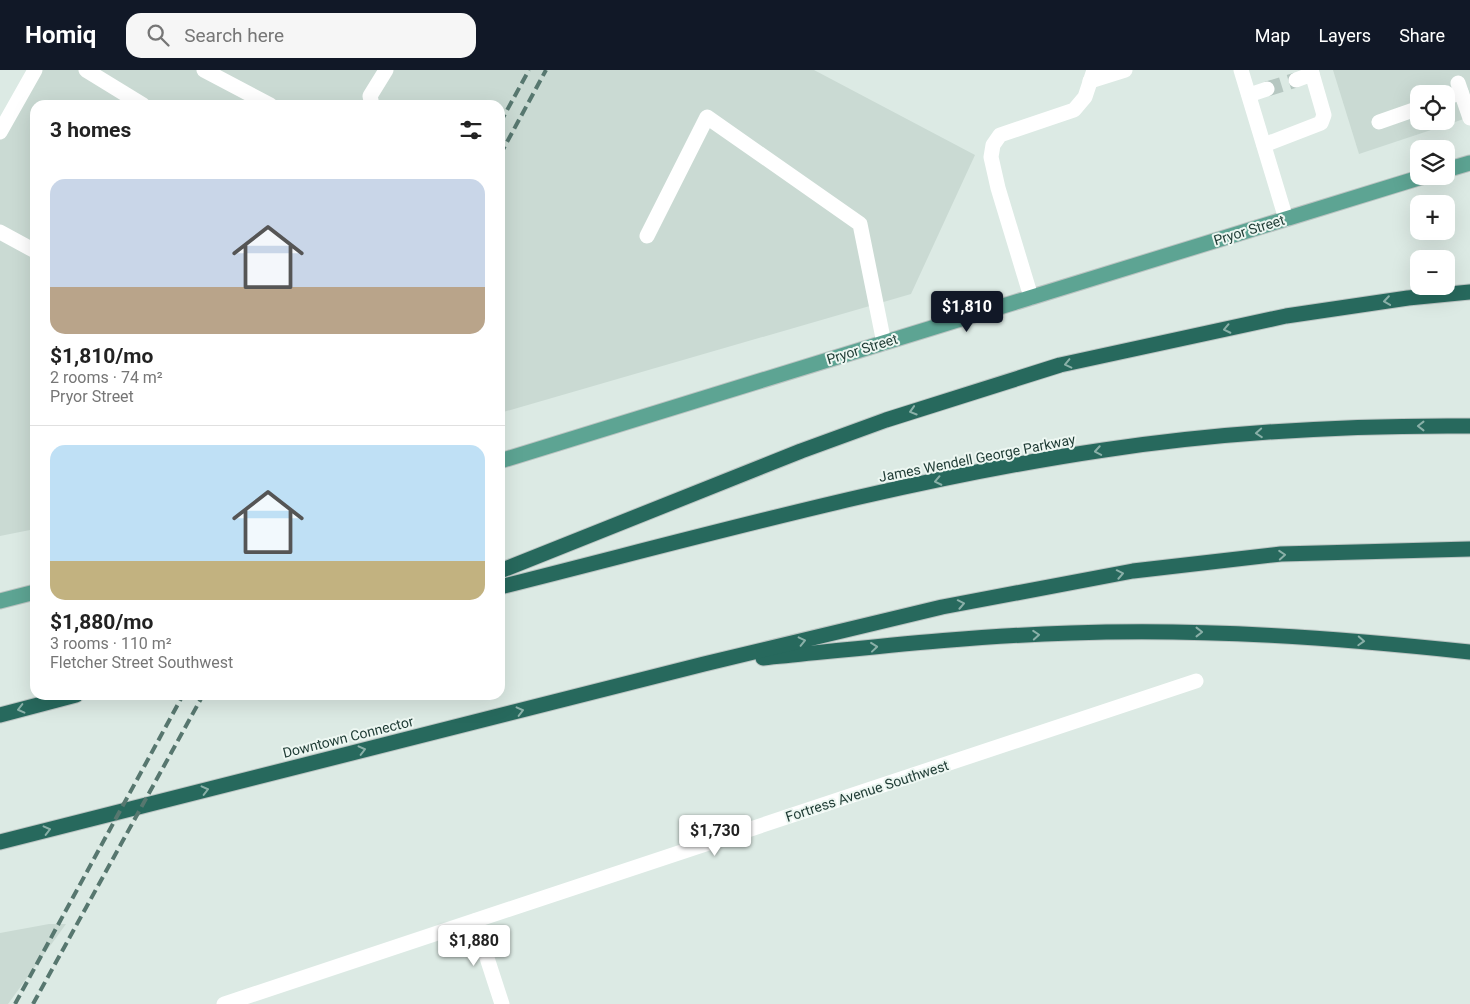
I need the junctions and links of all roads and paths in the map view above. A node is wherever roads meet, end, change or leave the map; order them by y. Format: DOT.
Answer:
graph roads {
  1 [pos="35,70"];
  2 [pos="86,70"];
  3 [pos="204,70"];
  4 [pos="386,70"];
  5 [pos="1125,70"];
  6 [pos="1241,70"];
  7 [pos="1311,72"];
  8 [pos="1092,76"];
  9 [pos="1296,80"];
  10 [pos="1266,89"];
  11 [pos="1455,92"];
  12 [pos="1249,95"];
  13 [pos="135,100"];
  14 [pos="261,100"];
  15 [pos="371,100"];
  16 [pos="1410,111"];
  17 [pos="1470,118"];
  18 [pos="1379,122"];
  19 [pos="1,129"];
  20 [pos="1264,145"];
  21 [pos="1470,162"];
  22 [pos="1455,167"];
  23 [pos="1410,181"];
  24 [pos="1286,219"];
  25 [pos="0,232"];
  26 [pos="647,236"];
  27 [pos="30,248"];
  28 [pos="1470,292"];
  29 [pos="1031,297"];
  30 [pos="884,342"];
  31 [pos="1470,426"];
  32 [pos="505,459"];
  33 [pos="1470,549"];
  34 [pos="505,569"];
  35 [pos="505,586"];
  36 [pos="30,593"];
  37 [pos="0,602"];
  38 [pos="1470,652"];
  39 [pos="704,664"];
  40 [pos="1196,681"];
  41 [pos="57,700"];
  42 [pos="0,715"];
  43 [pos="0,842"];
  44 [pos="475,921"];
  45 [pos="224,1004"];
  46 [pos="502,1004"];
  1 -- 19 [label="street"];
  2 -- 13 [label="street"];
  3 -- 14 [label="street"];
  4 -- 15 [label="street"];
  5 -- 8 [label="street"];
  6 -- 12 [label="street"];
  7 -- 9 [label="street"];
  7 -- 20 [label="street"];
  8 -- 29 [label="street"];
  10 -- 12 [label="street"];
  11 -- 17 [label="street"];
  12 -- 20 [label="street"];
  16 -- 18 [label="street"];
  20 -- 24 [label="street"];
  21 -- 22 [label="main road"];
  23 -- 24 [label="main road, Pryor Street"];
  24 -- 29 [label="main road, Pryor Street"];
  25 -- 27 [label="street"];
  26 -- 30 [label="street"];
  28 -- 34 [label="highway, one-way"];
  29 -- 30 [label="main road, Pryor Street"];
  30 -- 32 [label="main road, Pryor Street"];
  31 -- 35 [label="highway, James Wendell George Parkway, one-way"];
  39 -- 33 [label="highway, one-way"];
  36 -- 37 [label="main road"];
  39 -- 38 [label="highway, one-way"];
  43 -- 39 [label="highway, Downtown Connector, one-way"];
  40 -- 44 [label="street, Fortress Avenue Southwest"];
  41 -- 42 [label="highway, one-way"];
  44 -- 45 [label="street, Fortress Avenue Southwest"];
  44 -- 46 [label="street"];
}
